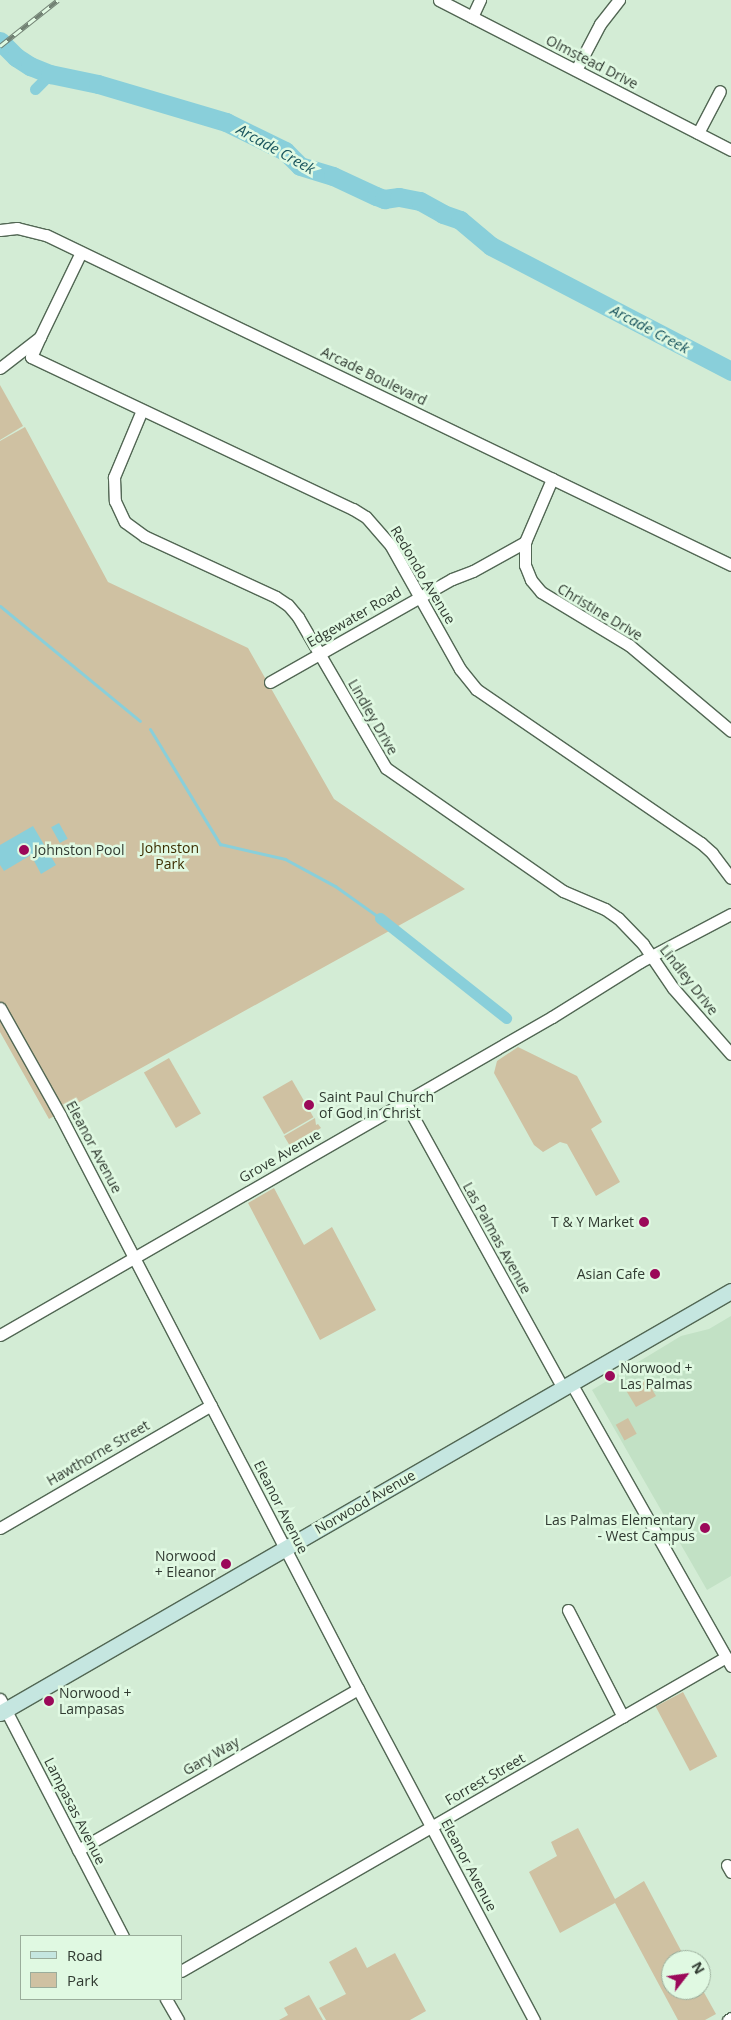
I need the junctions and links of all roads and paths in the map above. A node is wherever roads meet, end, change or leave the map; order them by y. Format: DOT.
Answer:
graph roads {
  1 [pos="439,0"];
  2 [pos="480,0"];
  3 [pos="619,0"];
  4 [pos="472,17"];
  5 [pos="576,70"];
  6 [pos="720,91"];
  7 [pos="698,133"];
  8 [pos="731,150"];
  9 [pos="0,230"];
  10 [pos="81,252"];
  11 [pos="40,337"];
  12 [pos="0,368"];
  13 [pos="142,410"];
  14 [pos="552,479"];
  15 [pos="525,542"];
  16 [pos="731,565"];
  17 [pos="420,597"];
  18 [pos="319,654"];
  19 [pos="270,682"];
  20 [pos="731,731"];
  21 [pos="731,878"];
  22 [pos="731,914"];
  23 [pos="651,956"];
  24 [pos="0,1008"];
  25 [pos="729,1048"];
  26 [pos="405,1102"];
  27 [pos="134,1257"];
  28 [pos="731,1291"];
  29 [pos="0,1334"];
  30 [pos="567,1385"];
  31 [pos="211,1405"];
  32 [pos="0,1528"];
  33 [pos="286,1548"];
  34 [pos="568,1610"];
  35 [pos="729,1662"];
  36 [pos="358,1689"];
  37 [pos="2,1707"];
  38 [pos="623,1717"];
  39 [pos="432,1827"];
  40 [pos="78,1850"];
  41 [pos="122,1935"];
  42 [pos="182,1971"];
  43 [pos="167,2000"];
  44 [pos="178,2020"];
  45 [pos="534,2020"];
  1 -- 4 [label="street, Olmstead Drive"];
  2 -- 4 [label="street"];
  3 -- 5 [label="street"];
  4 -- 5 [label="street, Olmstead Drive"];
  5 -- 7 [label="street, Olmstead Drive"];
  6 -- 7 [label="street"];
  7 -- 8 [label="street, Olmstead Drive"];
  9 -- 10 [label="street, Arcade Boulevard"];
  10 -- 11 [label="street"];
  10 -- 14 [label="street, Arcade Boulevard"];
  11 -- 12 [label="street"];
  11 -- 13 [label="street, Redondo Avenue"];
  13 -- 17 [label="street, Redondo Avenue"];
  13 -- 18 [label="street, Lindley Drive"];
  14 -- 15 [label="street"];
  14 -- 16 [label="street, Arcade Boulevard"];
  15 -- 17 [label="street, Edgewater Road"];
  15 -- 20 [label="street, Christine Drive"];
  17 -- 18 [label="street, Edgewater Road"];
  17 -- 21 [label="street, Redondo Avenue"];
  18 -- 19 [label="street, Edgewater Road"];
  18 -- 23 [label="street, Lindley Drive"];
  22 -- 23 [label="street, Grove Avenue"];
  23 -- 25 [label="street, Lindley Drive"];
  23 -- 26 [label="street, Grove Avenue"];
  24 -- 27 [label="street, Eleanor Avenue"];
  26 -- 27 [label="street, Grove Avenue"];
  26 -- 30 [label="street, Las Palmas Avenue"];
  27 -- 29 [label="street, Grove Avenue"];
  27 -- 31 [label="street, Eleanor Avenue"];
  28 -- 30 [label="main road, Norwood Avenue"];
  30 -- 33 [label="main road, Norwood Avenue"];
  30 -- 35 [label="street, Las Palmas Avenue"];
  31 -- 32 [label="street, Hawthorne Street"];
  31 -- 33 [label="street, Eleanor Avenue"];
  33 -- 36 [label="street, Eleanor Avenue"];
  33 -- 37 [label="main road, Norwood Avenue"];
  34 -- 38 [label="street"];
  35 -- 38 [label="street, Forrest Street"];
  36 -- 39 [label="street, Eleanor Avenue"];
  36 -- 40 [label="street, Gary Way"];
  37 -- 40 [label="street, Lampasas Avenue"];
  38 -- 39 [label="street, Forrest Street"];
  39 -- 42 [label="street, Forrest Street"];
  39 -- 45 [label="street, Eleanor Avenue"];
  40 -- 41 [label="street, Lampasas Avenue"];
  43 -- 44 [label="street"];
}
